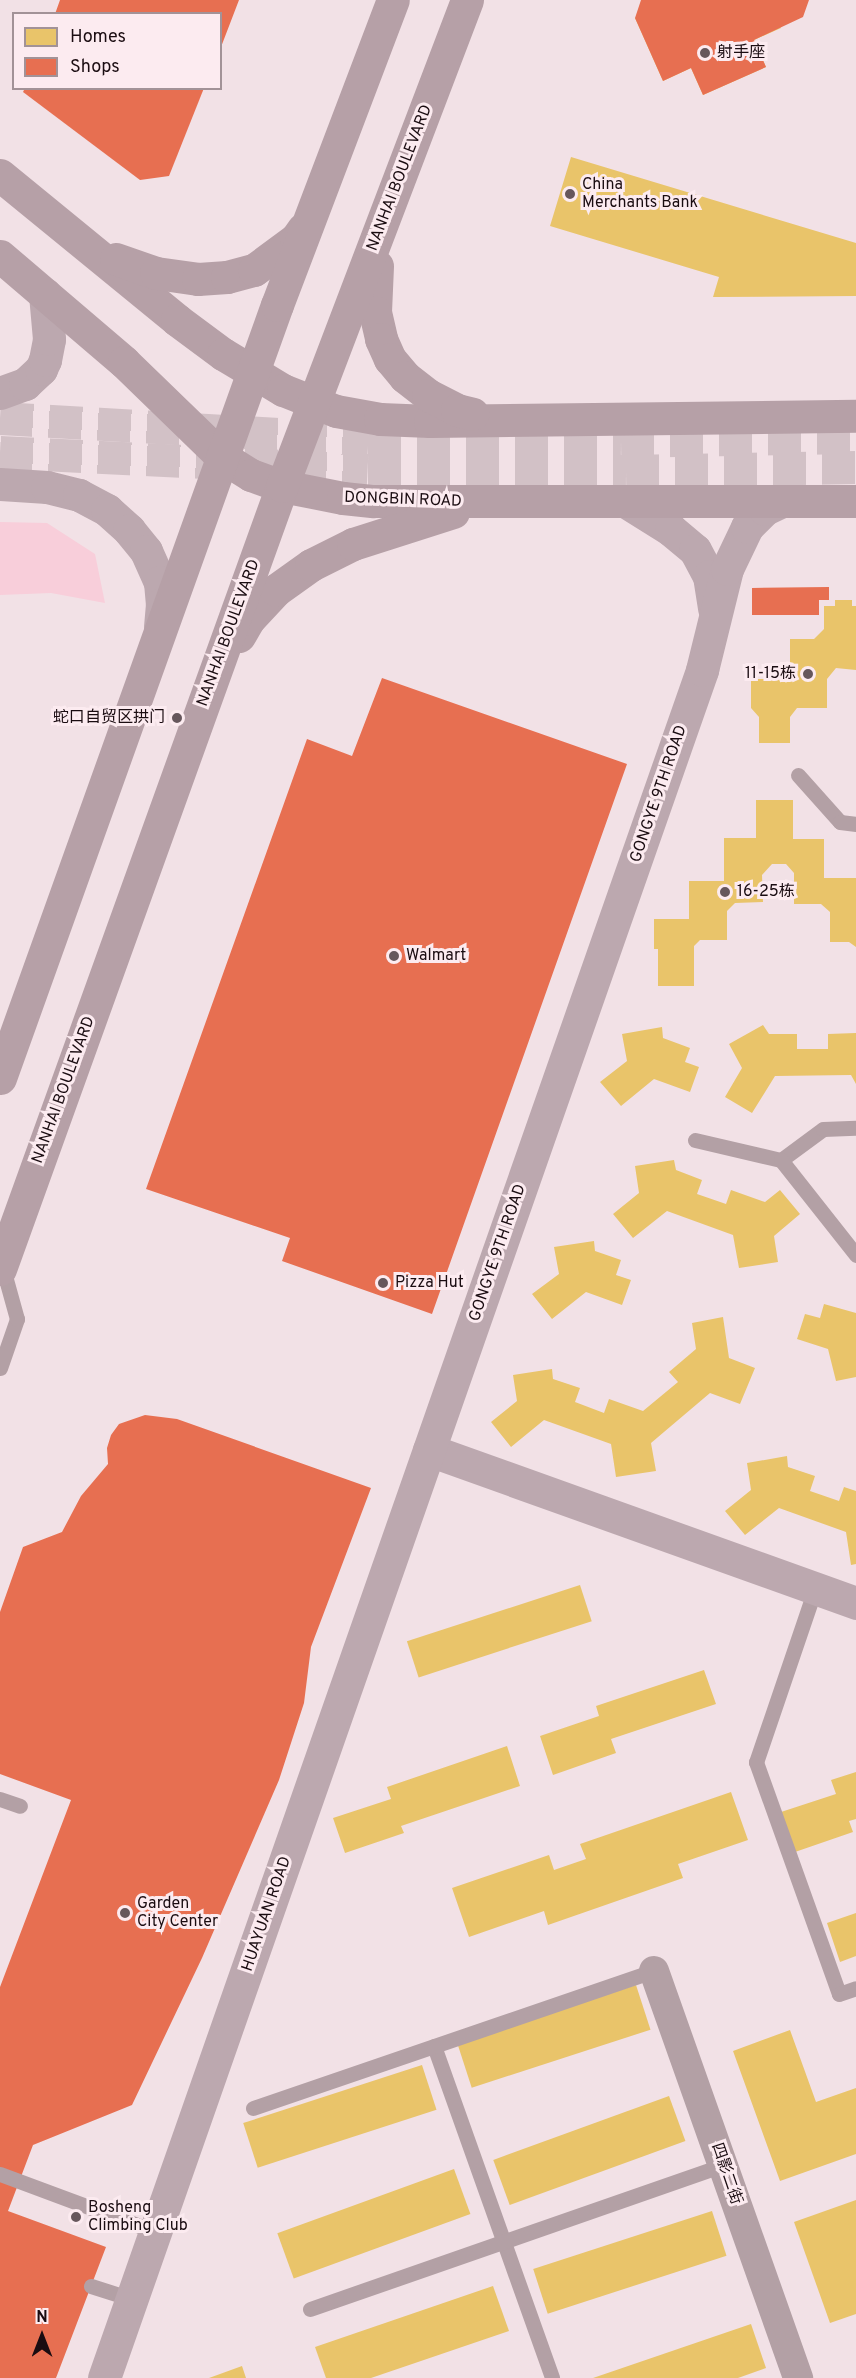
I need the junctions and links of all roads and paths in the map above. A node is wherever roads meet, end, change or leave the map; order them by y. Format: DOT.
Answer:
graph roads {
  1 [pos="393,0"];
  2 [pos="467,0"];
  3 [pos="0,175"];
  4 [pos="387,214"];
  5 [pos="312,215"];
  6 [pos="70,231"];
  7 [pos="0,256"];
  8 [pos="45,294"];
  9 [pos="252,374"];
  10 [pos="0,393"];
  11 [pos="313,403"];
  12 [pos="856,416"];
  13 [pos="522,421"];
  14 [pos="222,457"];
  15 [pos="0,483"];
  16 [pos="282,486"];
  17 [pos="856,501"];
  18 [pos="780,502"];
  19 [pos="488,503"];
  20 [pos="628,503"];
  21 [pos="713,626"];
  22 [pos="160,627"];
  23 [pos="213,678"];
  24 [pos="798,775"];
  25 [pos="856,824"];
  26 [pos="0,1078"];
  27 [pos="856,1128"];
  28 [pos="695,1140"];
  29 [pos="781,1160"];
  30 [pos="856,1255"];
  31 [pos="1,1266"];
  32 [pos="0,1368"];
  33 [pos="429,1450"];
  34 [pos="815,1588"];
  35 [pos="856,1603"];
  36 [pos="0,1799"];
  37 [pos="20,1806"];
  38 [pos="654,1971"];
  39 [pos="856,1988"];
  40 [pos="434,2046"];
  41 [pos="253,2108"];
  42 [pos="723,2165"];
  43 [pos="0,2174"];
  44 [pos="156,2232"];
  45 [pos="503,2242"];
  46 [pos="92,2286"];
  47 [pos="132,2299"];
  48 [pos="310,2309"];
  49 [pos="104,2378"];
  50 [pos="552,2378"];
  51 [pos="798,2378"];
  1 -- 5 [label="main road"];
  2 -- 4 [label="main road, NANHAI BOULEVARD"];
  3 -- 6 [label="main road"];
  4 -- 11 [label="main road, NANHAI BOULEVARD"];
  4 -- 13 [label="main road"];
  5 -- 6 [label="main road"];
  5 -- 9 [label="main road"];
  6 -- 9 [label="main road"];
  7 -- 8 [label="main road, DONGBIN ROAD"];
  8 -- 10 [label="street"];
  8 -- 14 [label="main road, DONGBIN ROAD"];
  9 -- 11 [label="main road"];
  9 -- 14 [label="main road"];
  11 -- 13 [label="main road"];
  11 -- 16 [label="main road, NANHAI BOULEVARD"];
  12 -- 13 [label="main road"];
  14 -- 16 [label="main road, DONGBIN ROAD"];
  14 -- 22 [label="main road"];
  15 -- 22 [label="street"];
  16 -- 19 [label="main road, DONGBIN ROAD"];
  16 -- 23 [label="main road, NANHAI BOULEVARD"];
  17 -- 18 [label="main road, DONGBIN ROAD"];
  18 -- 20 [label="main road, DONGBIN ROAD"];
  18 -- 21 [label="street, GONGYE 9TH ROAD"];
  19 -- 20 [label="main road, DONGBIN ROAD"];
  19 -- 23 [label="main road"];
  20 -- 21 [label="street, GONGYE 9TH ROAD"];
  21 -- 33 [label="street, GONGYE 9TH ROAD"];
  22 -- 26 [label="main road"];
  23 -- 31 [label="main road, NANHAI BOULEVARD"];
  24 -- 25 [label="lane"];
  27 -- 29 [label="lane"];
  28 -- 29 [label="lane"];
  29 -- 30 [label="lane"];
  31 -- 32 [label="lane"];
  33 -- 34 [label="street"];
  33 -- 44 [label="street, HUAYUAN ROAD"];
  34 -- 35 [label="street"];
  34 -- 39 [label="lane"];
  36 -- 37 [label="lane"];
  38 -- 40 [label="lane"];
  38 -- 42 [label="street, 四影二街"];
  40 -- 41 [label="lane"];
  40 -- 45 [label="lane"];
  42 -- 45 [label="lane"];
  42 -- 51 [label="street, 四影二街"];
  43 -- 44 [label="lane"];
  44 -- 47 [label="street, HUAYUAN ROAD"];
  45 -- 48 [label="lane"];
  45 -- 50 [label="lane"];
  46 -- 47 [label="lane"];
  47 -- 49 [label="street, HUAYUAN ROAD"];
}
